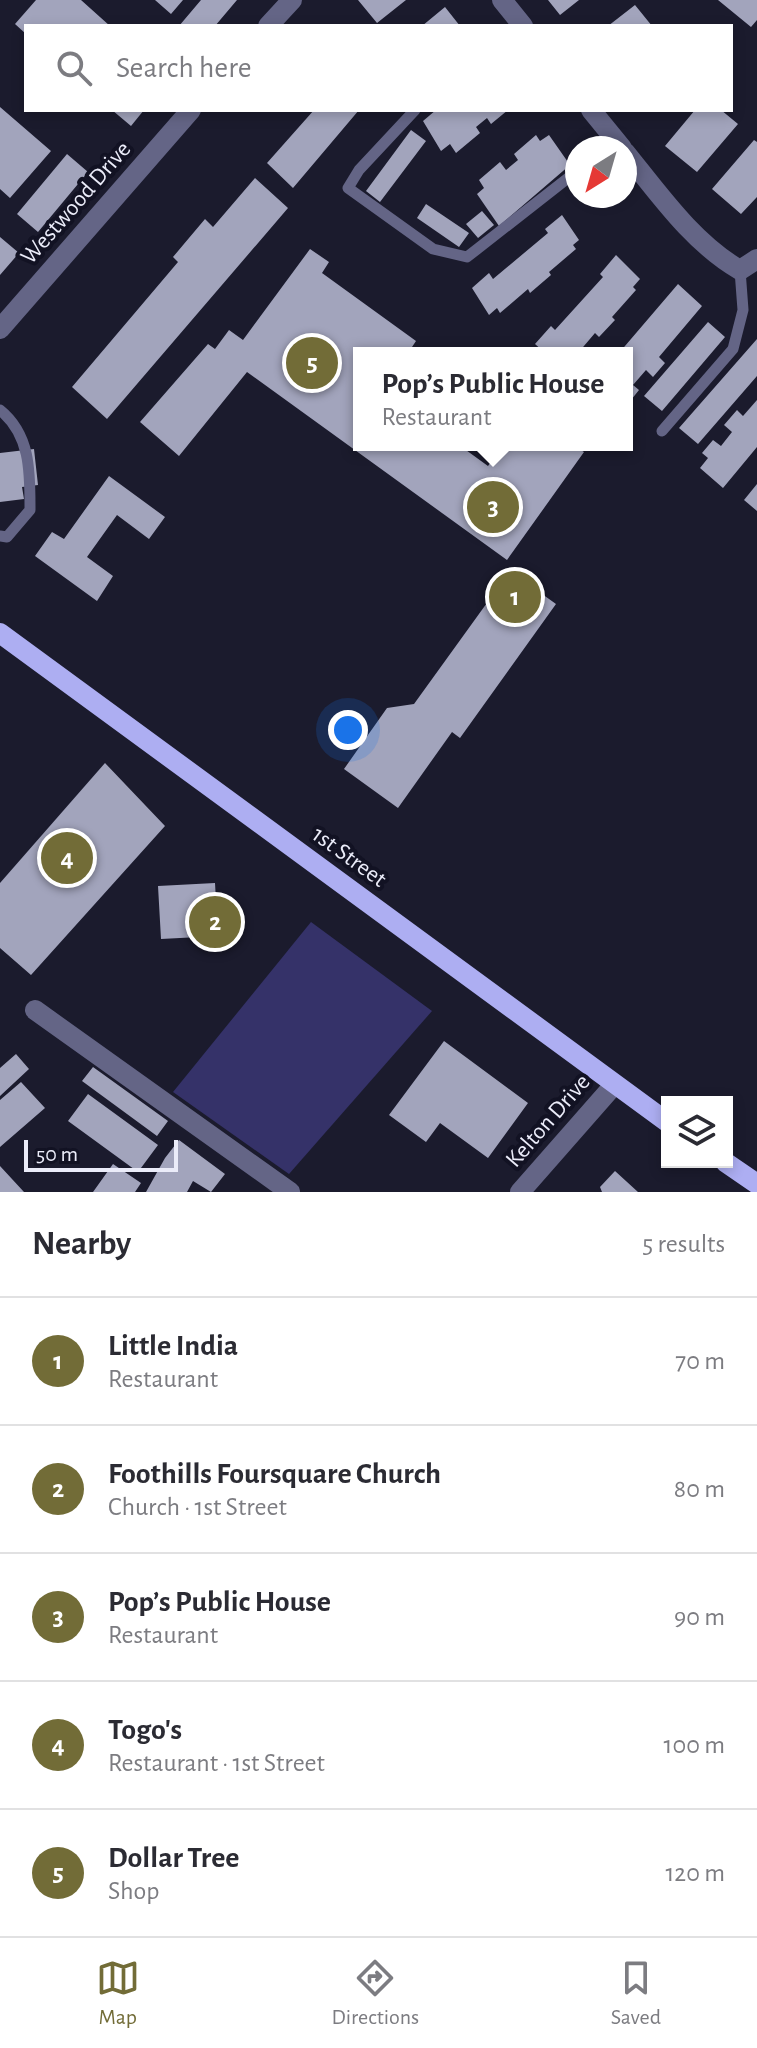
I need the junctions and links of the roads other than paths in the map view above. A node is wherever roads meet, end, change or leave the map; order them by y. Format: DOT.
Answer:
graph roads {
  1 [pos="292,0"];
  2 [pos="502,0"];
  3 [pos="270,24"];
  4 [pos="520,24"];
  5 [pos="189,112"];
  6 [pos="413,112"];
  7 [pos="592,112"];
  8 [pos="608,136"];
  9 [pos="637,170"];
  10 [pos="565,180"];
  11 [pos="749,265"];
  12 [pos="0,329"];
  13 [pos="0,410"];
  14 [pos="662,431"];
  15 [pos="0,536"];
  16 [pos="0,633"];
  17 [pos="35,1010"];
  18 [pos="614,1085"];
  19 [pos="661,1118"];
  20 [pos="733,1168"];
  21 [pos="757,1184"];
  22 [pos="290,1192"];
  23 [pos="520,1192"];
  1 -- 3 [label="street"];
  2 -- 4 [label="street"];
  5 -- 12 [label="street, Westwood Drive"];
  6 -- 10 [label="lane"];
  7 -- 8 [label="street"];
  9 -- 11 [label="street"];
  11 -- 14 [label="lane"];
  13 -- 15 [label="lane"];
  16 -- 18 [label="main road, 1st Street"];
  17 -- 22 [label="street"];
  18 -- 19 [label="main road, 1st Street"];
  18 -- 23 [label="street, Kelton Drive"];
  20 -- 21 [label="main road"];
}
